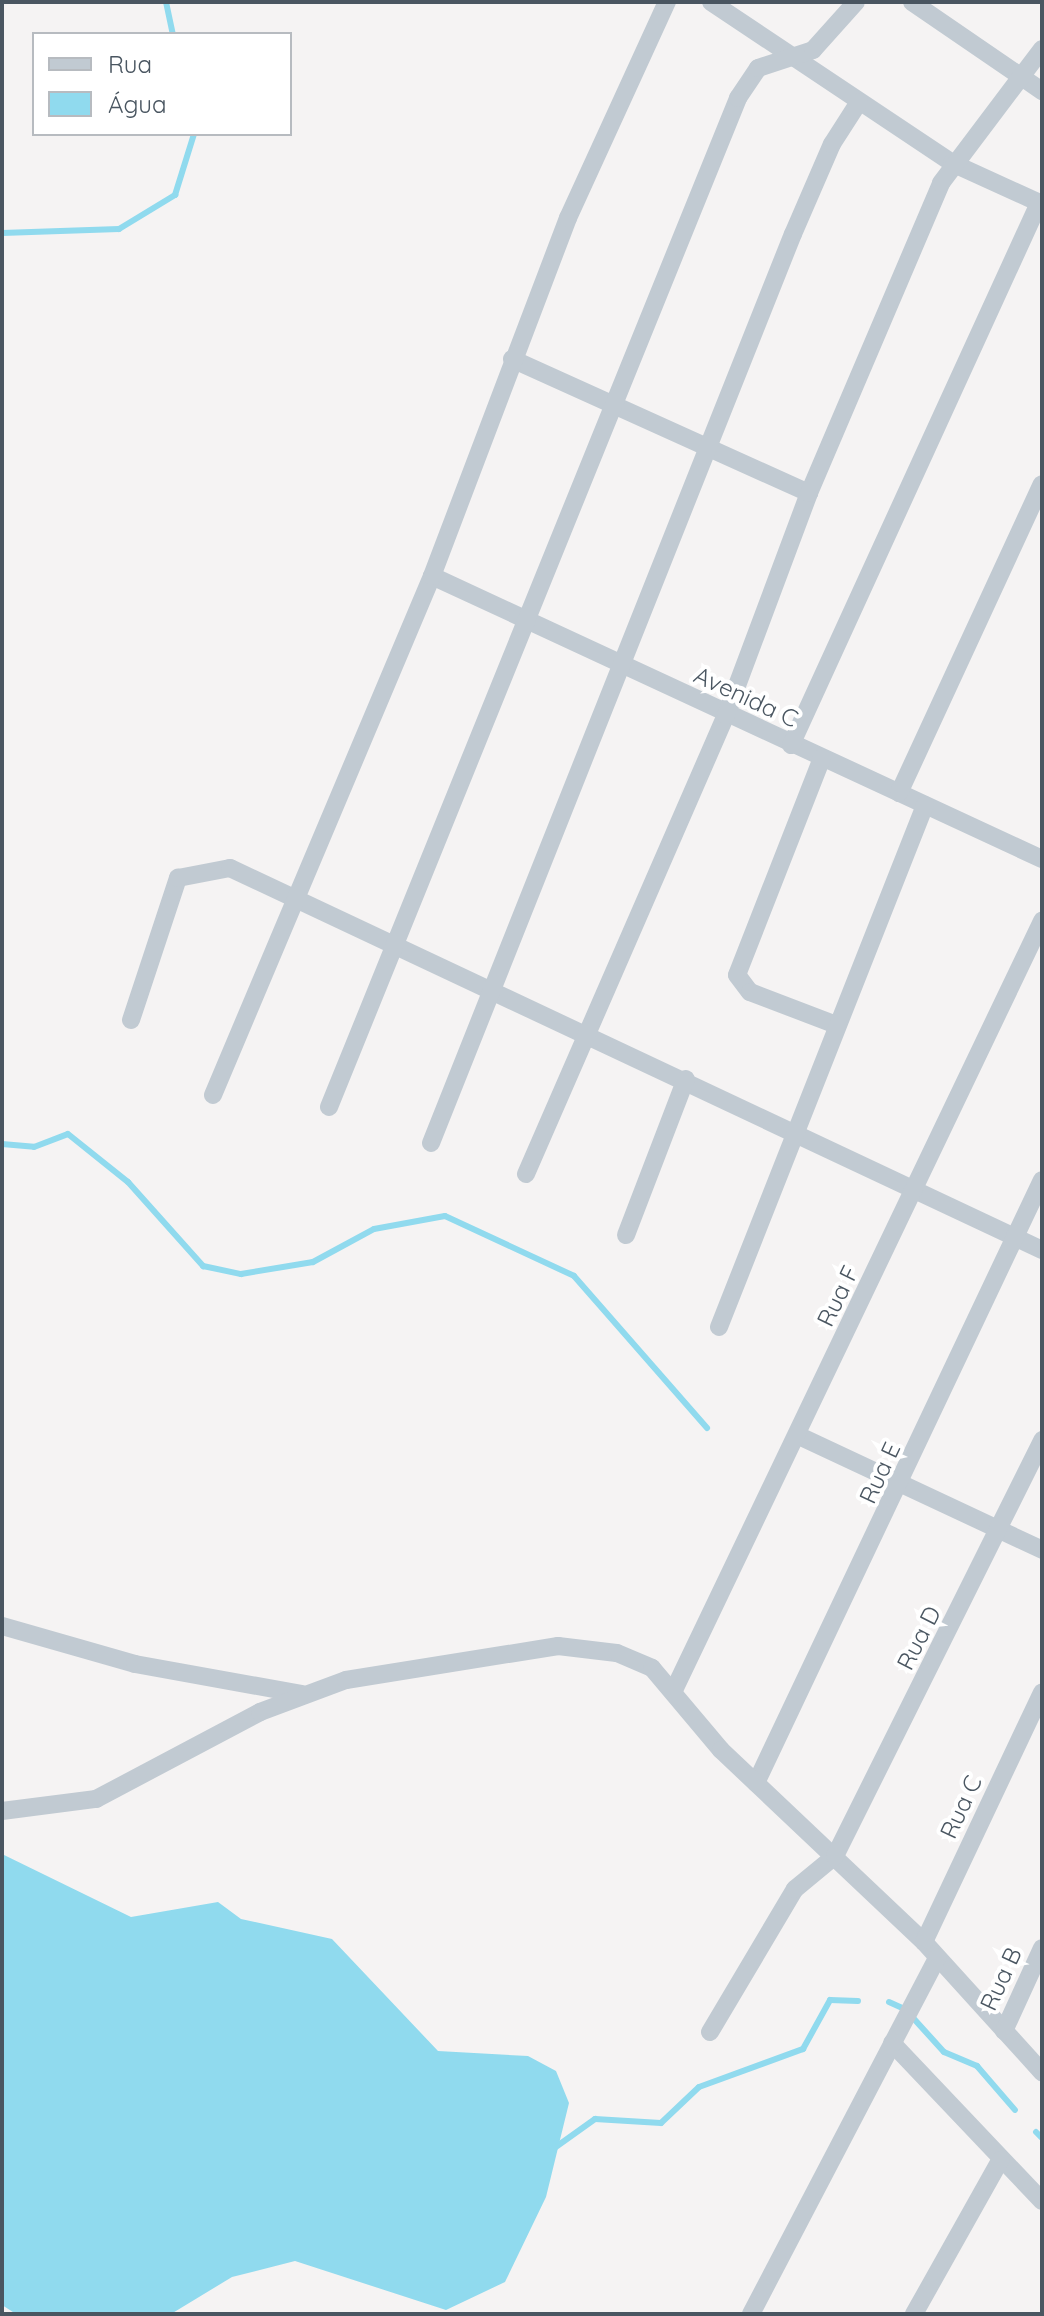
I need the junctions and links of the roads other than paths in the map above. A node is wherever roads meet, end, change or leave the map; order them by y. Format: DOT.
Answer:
graph roads {
  1 [pos="667,2"];
  2 [pos="711,2"];
  3 [pos="856,2"];
  4 [pos="912,2"];
  5 [pos="1042,49"];
  6 [pos="800,57"];
  7 [pos="1022,77"];
  8 [pos="1042,91"];
  9 [pos="859,102"];
  10 [pos="952,163"];
  11 [pos="1041,204"];
  12 [pos="512,359"];
  13 [pos="613,407"];
  14 [pos="711,451"];
  15 [pos="1042,484"];
  16 [pos="809,493"];
  17 [pos="432,576"];
  18 [pos="529,622"];
  19 [pos="623,668"];
  20 [pos="726,715"];
  21 [pos="791,745"];
  22 [pos="822,758"];
  23 [pos="899,793"];
  24 [pos="925,805"];
  25 [pos="1042,859"];
  26 [pos="296,897"];
  27 [pos="1042,921"];
  28 [pos="396,946"];
  29 [pos="495,991"];
  30 [pos="131,1020"];
  31 [pos="834,1024"];
  32 [pos="587,1033"];
  33 [pos="686,1079"];
  34 [pos="213,1095"];
  35 [pos="329,1107"];
  36 [pos="793,1130"];
  37 [pos="431,1143"];
  38 [pos="526,1174"];
  39 [pos="1042,1180"];
  40 [pos="917,1191"];
  41 [pos="626,1235"];
  42 [pos="1015,1237"];
  43 [pos="1042,1250"];
  44 [pos="719,1327"];
  45 [pos="797,1435"];
  46 [pos="1042,1440"];
  47 [pos="901,1485"];
  48 [pos="1000,1531"];
  49 [pos="1042,1550"];
  50 [pos="2,1626"];
  51 [pos="674,1690"];
  52 [pos="1042,1692"];
  53 [pos="302,1694"];
  54 [pos="756,1783"];
  55 [pos="2,1811"];
  56 [pos="835,1856"];
  57 [pos="924,1942"];
  58 [pos="1042,1948"];
  59 [pos="937,1958"];
  60 [pos="1004,2031"];
  61 [pos="710,2032"];
  62 [pos="892,2043"];
  63 [pos="1042,2072"];
  64 [pos="1000,2161"];
  65 [pos="1042,2201"];
  66 [pos="751,2314"];
  67 [pos="914,2314"];
  1 -- 12 [label="street"];
  2 -- 6 [label="street"];
  3 -- 6 [label="street"];
  4 -- 7 [label="street"];
  5 -- 7 [label="street"];
  6 -- 9 [label="street"];
  6 -- 13 [label="street"];
  7 -- 8 [label="street"];
  7 -- 10 [label="street"];
  9 -- 10 [label="street"];
  9 -- 14 [label="street"];
  10 -- 11 [label="street"];
  10 -- 16 [label="street"];
  11 -- 21 [label="street"];
  12 -- 13 [label="street"];
  12 -- 17 [label="street"];
  13 -- 14 [label="street"];
  13 -- 18 [label="street"];
  14 -- 16 [label="street"];
  14 -- 19 [label="street"];
  15 -- 23 [label="street"];
  16 -- 20 [label="street"];
  17 -- 18 [label="street, Avenida C"];
  17 -- 26 [label="street"];
  18 -- 19 [label="street, Avenida C"];
  18 -- 28 [label="street"];
  19 -- 20 [label="street, Avenida C"];
  19 -- 29 [label="street"];
  20 -- 21 [label="street, Avenida C"];
  20 -- 32 [label="street"];
  21 -- 22 [label="street, Avenida C"];
  22 -- 23 [label="street, Avenida C"];
  22 -- 31 [label="street"];
  23 -- 24 [label="street, Avenida C"];
  24 -- 25 [label="street, Avenida C"];
  24 -- 31 [label="street"];
  26 -- 28 [label="street"];
  26 -- 30 [label="street"];
  26 -- 34 [label="street"];
  27 -- 40 [label="street, Rua F"];
  28 -- 29 [label="street"];
  28 -- 35 [label="street"];
  29 -- 32 [label="street"];
  29 -- 37 [label="street"];
  31 -- 36 [label="street"];
  32 -- 33 [label="street"];
  32 -- 38 [label="street"];
  33 -- 36 [label="street"];
  33 -- 41 [label="street"];
  36 -- 40 [label="street"];
  36 -- 44 [label="street"];
  39 -- 42 [label="street, Rua E"];
  40 -- 42 [label="street"];
  40 -- 45 [label="street, Rua F"];
  42 -- 43 [label="street"];
  42 -- 47 [label="street, Rua E"];
  45 -- 47 [label="street"];
  45 -- 51 [label="street, Rua F"];
  46 -- 48 [label="street, Rua D"];
  47 -- 48 [label="street"];
  47 -- 54 [label="street, Rua E"];
  48 -- 49 [label="street"];
  48 -- 56 [label="street, Rua D"];
  50 -- 53 [label="street"];
  51 -- 53 [label="street"];
  51 -- 54 [label="street"];
  52 -- 57 [label="street, Rua C"];
  53 -- 55 [label="street"];
  54 -- 56 [label="street"];
  56 -- 57 [label="street"];
  56 -- 61 [label="street"];
  57 -- 59 [label="street"];
  58 -- 60 [label="street, Rua B"];
  59 -- 60 [label="street"];
  59 -- 62 [label="street"];
  60 -- 63 [label="street"];
  62 -- 64 [label="street"];
  62 -- 66 [label="street"];
  64 -- 65 [label="street"];
  64 -- 67 [label="street"];
}
